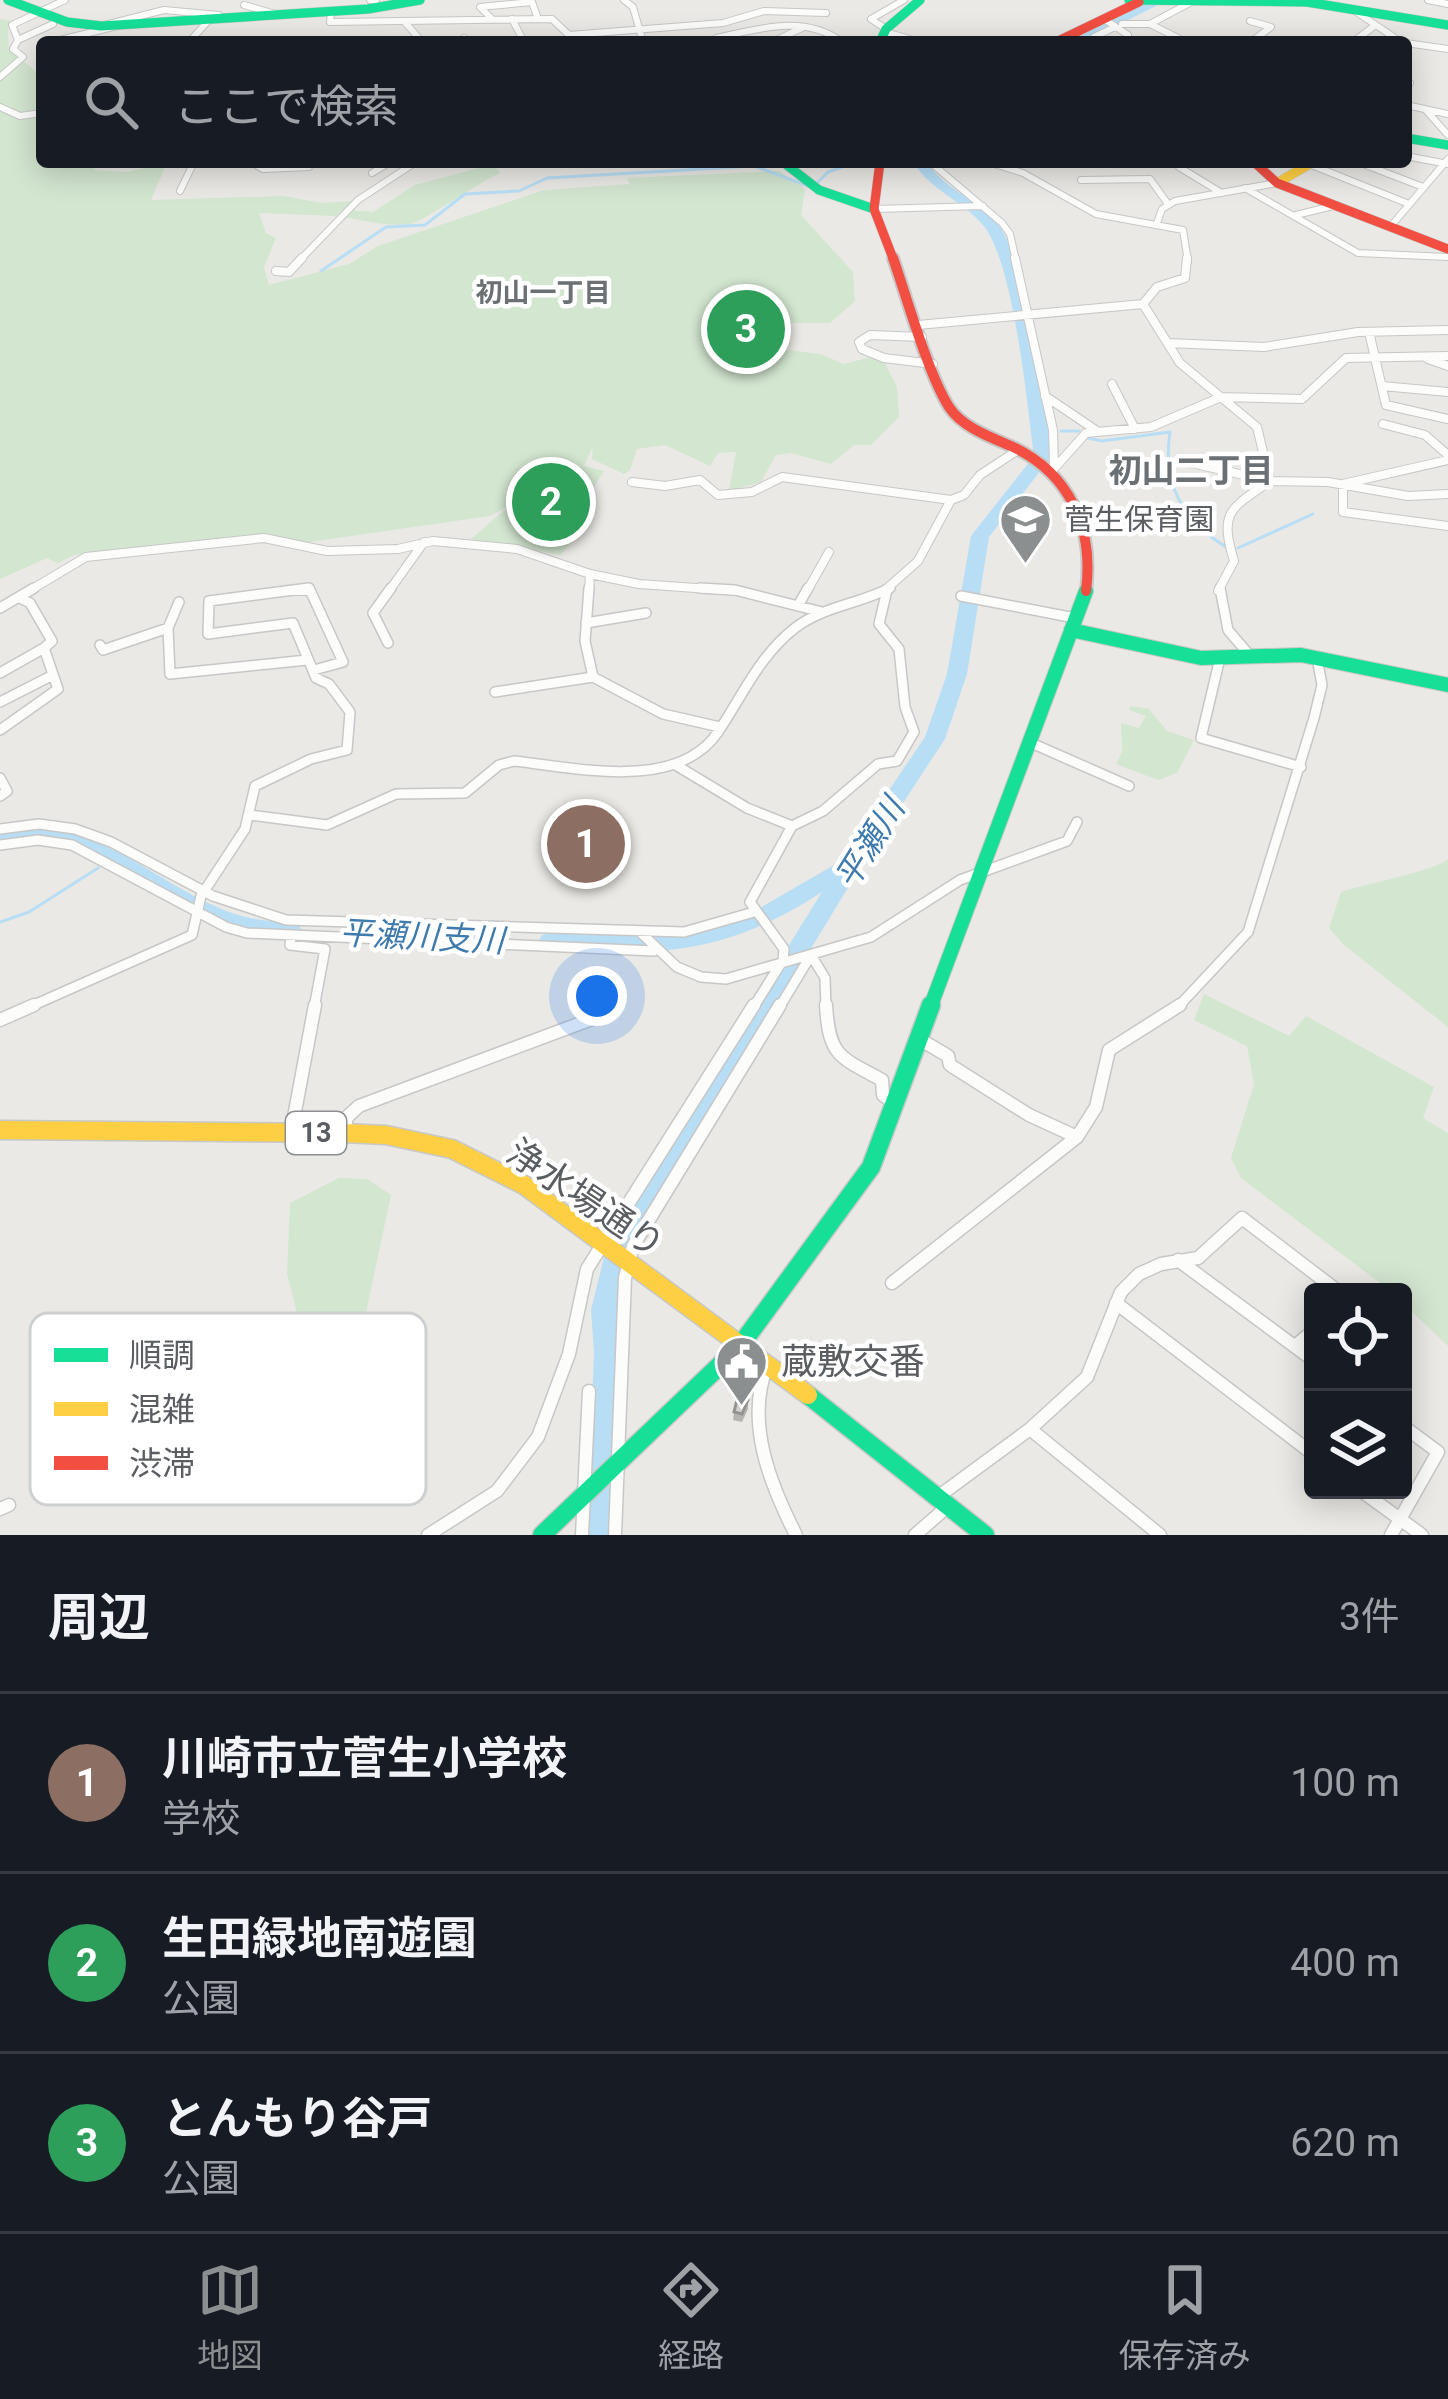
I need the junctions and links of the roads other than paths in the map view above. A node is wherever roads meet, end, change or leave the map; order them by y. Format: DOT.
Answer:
graph roads {
  1 [pos="8,0"];
  2 [pos="65,0"];
  3 [pos="416,0"];
  4 [pos="624,0"];
  5 [pos="904,0"];
  6 [pos="920,0"];
  7 [pos="1129,0"];
  8 [pos="1143,0"];
  9 [pos="1171,0"];
  10 [pos="1198,0"];
  11 [pos="1428,0"];
  12 [pos="1342,4"];
  13 [pos="1448,4"];
  14 [pos="244,5"];
  15 [pos="286,10"];
  16 [pos="39,12"];
  17 [pos="331,12"];
  18 [pos="826,13"];
  19 [pos="218,17"];
  20 [pos="492,19"];
  21 [pos="512,19"];
  22 [pos="538,19"];
  23 [pos="404,21"];
  24 [pos="1250,21"];
  25 [pos="1114,23"];
  26 [pos="53,24"];
  27 [pos="1150,24"];
  28 [pos="806,25"];
  29 [pos="110,26"];
  30 [pos="1448,26"];
  31 [pos="1373,27"];
  32 [pos="637,30"];
  33 [pos="585,34"];
  34 [pos="884,34"];
  35 [pos="64,36"];
  36 [pos="196,36"];
  37 [pos="417,36"];
  38 [pos="521,36"];
  39 [pos="640,36"];
  40 [pos="725,36"];
  41 [pos="784,36"];
  42 [pos="836,36"];
  43 [pos="1075,36"];
  44 [pos="1095,36"];
  45 [pos="1128,36"];
  46 [pos="1174,36"];
  47 [pos="1260,36"];
  48 [pos="1361,36"];
  49 [pos="1390,36"];
  50 [pos="18,40"];
  51 [pos="1412,44"];
  52 [pos="1448,49"];
  53 [pos="0,76"];
  54 [pos="1412,106"];
  55 [pos="0,107"];
  56 [pos="1425,110"];
  57 [pos="36,114"];
  58 [pos="1448,114"];
  59 [pos="1448,135"];
  60 [pos="1412,138"];
  61 [pos="1448,145"];
  62 [pos="1412,157"];
  63 [pos="1447,162"];
  64 [pos="191,168"];
  65 [pos="380,168"];
  66 [pos="406,168"];
  67 [pos="790,168"];
  68 [pos="879,168"];
  69 [pos="934,168"];
  70 [pos="1007,168"];
  71 [pos="1181,168"];
  72 [pos="1261,168"];
  73 [pos="1302,168"];
  74 [pos="1323,168"];
  75 [pos="1374,168"];
  76 [pos="372,173"];
  77 [pos="1082,180"];
  78 [pos="1277,183"];
  79 [pos="1423,187"];
  80 [pos="1245,188"];
  81 [pos="180,190"];
  82 [pos="1220,192"];
  83 [pos="1168,204"];
  84 [pos="1409,204"];
  85 [pos="984,206"];
  86 [pos="1337,206"];
  87 [pos="874,209"];
  88 [pos="1293,215"];
  89 [pos="1156,223"];
  90 [pos="1391,226"];
  91 [pos="1448,254"];
  92 [pos="276,272"];
  93 [pos="1143,304"];
  94 [pos="1025,314"];
  95 [pos="1448,330"];
  96 [pos="920,331"];
  97 [pos="1369,332"];
  98 [pos="1168,343"];
  99 [pos="1448,356"];
  100 [pos="1375,358"];
  101 [pos="1423,358"];
  102 [pos="933,364"];
  103 [pos="1448,365"];
  104 [pos="1112,384"];
  105 [pos="1382,386"];
  106 [pos="1448,392"];
  107 [pos="1046,396"];
  108 [pos="1221,397"];
  109 [pos="1448,419"];
  110 [pos="1383,424"];
  111 [pos="1135,429"];
  112 [pos="1097,431"];
  113 [pos="1018,450"];
  114 [pos="1448,457"];
  115 [pos="1187,462"];
  116 [pos="1047,465"];
  117 [pos="1270,481"];
  118 [pos="632,482"];
  119 [pos="1342,484"];
  120 [pos="1448,494"];
  121 [pos="952,500"];
  122 [pos="1448,526"];
  123 [pos="424,542"];
  124 [pos="829,552"];
  125 [pos="590,574"];
  126 [pos="886,590"];
  127 [pos="963,596"];
  128 [pos="20,598"];
  129 [pos="179,602"];
  130 [pos="799,604"];
  131 [pos="0,608"];
  132 [pos="822,612"];
  133 [pos="646,613"];
  134 [pos="586,623"];
  135 [pos="1073,624"];
  136 [pos="168,628"];
  137 [pos="388,643"];
  138 [pos="100,645"];
  139 [pos="44,648"];
  140 [pos="1220,658"];
  141 [pos="1251,658"];
  142 [pos="1317,658"];
  143 [pos="307,660"];
  144 [pos="314,670"];
  145 [pos="0,673"];
  146 [pos="51,676"];
  147 [pos="593,677"];
  148 [pos="1448,685"];
  149 [pos="495,692"];
  150 [pos="0,702"];
  151 [pos="720,727"];
  152 [pos="0,730"];
  153 [pos="1029,742"];
  154 [pos="674,764"];
  155 [pos="1301,767"];
  156 [pos="0,778"];
  157 [pos="1129,786"];
  158 [pos="0,796"];
  159 [pos="250,815"];
  160 [pos="1077,822"];
  161 [pos="792,826"];
  162 [pos="0,830"];
  163 [pos="0,845"];
  164 [pos="980,873"];
  165 [pos="202,891"];
  166 [pos="194,910"];
  167 [pos="754,912"];
  168 [pos="639,931"];
  169 [pos="290,938"];
  170 [pos="654,951"];
  171 [pos="810,955"];
  172 [pos="785,959"];
  173 [pos="592,1019"];
  174 [pos="0,1020"];
  175 [pos="921,1040"];
  176 [pos="690,1104"];
  177 [pos="897,1106"];
  178 [pos="712,1115"];
  179 [pos="0,1130"];
  180 [pos="291,1133"];
  181 [pos="344,1133"];
  182 [pos="1077,1137"];
  183 [pos="603,1242"];
  184 [pos="1178,1260"];
  185 [pos="630,1262"];
  186 [pos="892,1283"];
  187 [pos="1327,1283"];
  188 [pos="1116,1303"];
  189 [pos="1304,1338"];
  190 [pos="740,1346"];
  191 [pos="1295,1346"];
  192 [pos="1304,1353"];
  193 [pos="767,1366"];
  194 [pos="589,1391"];
  195 [pos="1030,1429"];
  196 [pos="1412,1433"];
  197 [pos="1304,1447"];
  198 [pos="616,1465"];
  199 [pos="586,1493"];
  200 [pos="1372,1499"];
  201 [pos="1412,1499"];
  202 [pos="1412,1499"];
  203 [pos="945,1500"];
  204 [pos="1400,1520"];
  205 [pos="428,1535"];
  206 [pos="542,1535"];
  207 [pos="582,1535"];
  208 [pos="615,1535"];
  209 [pos="796,1535"];
  210 [pos="915,1535"];
  211 [pos="985,1535"];
  212 [pos="1160,1535"];
  213 [pos="1391,1535"];
  214 [pos="1422,1535"];
  1 -- 16 [label="street"];
  2 -- 16 [label="street"];
  3 -- 17 [label="street"];
  4 -- 32 [label="street"];
  5 -- 34 [label="street"];
  6 -- 34 [label="street"];
  7 -- 8 [label="street"];
  8 -- 9 [label="street"];
  8 -- 25 [label="street"];
  9 -- 10 [label="street"];
  10 -- 12 [label="street"];
  10 -- 27 [label="street"];
  11 -- 13 [label="street"];
  12 -- 30 [label="street"];
  12 -- 31 [label="street"];
  14 -- 15 [label="street"];
  15 -- 17 [label="street"];
  15 -- 19 [label="street"];
  16 -- 29 [label="street"];
  16 -- 50 [label="street"];
  17 -- 23 [label="street"];
  18 -- 32 [label="street"];
  19 -- 29 [label="street"];
  19 -- 36 [label="street"];
  20 -- 21 [label="street"];
  20 -- 22 [label="street"];
  20 -- 23 [label="street"];
  21 -- 22 [label="street"];
  21 -- 38 [label="street"];
  22 -- 33 [label="street"];
  23 -- 37 [label="street"];
  24 -- 47 [label="street"];
  25 -- 27 [label="street"];
  25 -- 43 [label="street"];
  25 -- 44 [label="street"];
  25 -- 45 [label="street"];
  26 -- 50 [label="street"];
  27 -- 46 [label="street"];
  28 -- 40 [label="street"];
  28 -- 41 [label="street"];
  28 -- 42 [label="street"];
  29 -- 35 [label="street"];
  31 -- 48 [label="street"];
  31 -- 49 [label="street"];
  32 -- 33 [label="street"];
  32 -- 39 [label="street"];
  50 -- 53 [label="street"];
  51 -- 52 [label="street"];
  54 -- 56 [label="street"];
  55 -- 57 [label="street"];
  56 -- 58 [label="street"];
  56 -- 59 [label="street"];
  60 -- 61 [label="street"];
  62 -- 63 [label="street"];
  63 -- 79 [label="street"];
  64 -- 81 [label="street"];
  65 -- 76 [label="street"];
  66 -- 92 [label="street"];
  67 -- 87 [label="street"];
  68 -- 87 [label="street"];
  69 -- 85 [label="street"];
  70 -- 89 [label="street"];
  71 -- 82 [label="street"];
  72 -- 78 [label="street"];
  73 -- 78 [label="street"];
  74 -- 84 [label="street"];
  75 -- 79 [label="street"];
  77 -- 83 [label="street"];
  78 -- 80 [label="street"];
  78 -- 86 [label="street"];
  79 -- 84 [label="street"];
  80 -- 82 [label="street"];
  80 -- 88 [label="street"];
  82 -- 83 [label="street"];
  83 -- 89 [label="street"];
  84 -- 90 [label="street"];
  85 -- 87 [label="street"];
  85 -- 94 [label="street"];
  86 -- 88 [label="street"];
  86 -- 90 [label="street"];
  87 -- 96 [label="street"];
  88 -- 91 [label="street"];
  89 -- 93 [label="street"];
  90 -- 91 [label="street"];
  93 -- 94 [label="street"];
  93 -- 98 [label="street"];
  94 -- 96 [label="street"];
  94 -- 107 [label="street"];
  95 -- 97 [label="street"];
  96 -- 102 [label="street"];
  96 -- 102 [label="street"];
  97 -- 98 [label="street"];
  97 -- 100 [label="street"];
  98 -- 108 [label="street"];
  99 -- 101 [label="street"];
  100 -- 101 [label="street"];
  100 -- 105 [label="street"];
  100 -- 108 [label="street"];
  101 -- 103 [label="street"];
  102 -- 113 [label="street"];
  104 -- 111 [label="street"];
  105 -- 106 [label="street"];
  105 -- 109 [label="street"];
  107 -- 112 [label="street"];
  107 -- 116 [label="street"];
  108 -- 111 [label="street"];
  108 -- 117 [label="street"];
  110 -- 114 [label="street"];
  111 -- 112 [label="street"];
  112 -- 116 [label="street"];
  113 -- 116 [label="street"];
  113 -- 121 [label="street"];
  114 -- 119 [label="street"];
  115 -- 117 [label="street"];
  116 -- 135 [label="street"];
  117 -- 119 [label="street"];
  117 -- 141 [label="street"];
  118 -- 121 [label="street"];
  119 -- 120 [label="street"];
  119 -- 122 [label="street"];
  121 -- 126 [label="street"];
  123 -- 125 [label="street"];
  123 -- 128 [label="street"];
  123 -- 137 [label="street"];
  124 -- 130 [label="street"];
  125 -- 130 [label="street"];
  125 -- 134 [label="street"];
  126 -- 132 [label="street"];
  126 -- 161 [label="street"];
  127 -- 135 [label="street"];
  128 -- 131 [label="street"];
  128 -- 139 [label="street"];
  129 -- 136 [label="street"];
  130 -- 132 [label="street"];
  132 -- 151 [label="street"];
  133 -- 134 [label="street"];
  134 -- 147 [label="street"];
  135 -- 140 [label="street"];
  135 -- 153 [label="street"];
  136 -- 138 [label="street"];
  136 -- 143 [label="street"];
  139 -- 145 [label="street"];
  139 -- 146 [label="street"];
  140 -- 141 [label="street"];
  140 -- 155 [label="street"];
  141 -- 142 [label="street"];
  142 -- 148 [label="street"];
  142 -- 155 [label="street"];
  143 -- 144 [label="street"];
  143 -- 144 [label="street"];
  144 -- 159 [label="street"];
  146 -- 150 [label="street"];
  146 -- 152 [label="street"];
  147 -- 149 [label="street"];
  147 -- 151 [label="street"];
  151 -- 154 [label="street"];
  153 -- 157 [label="street"];
  153 -- 164 [label="street"];
  154 -- 159 [label="street"];
  154 -- 161 [label="street"];
  155 -- 182 [label="street"];
  156 -- 158 [label="street"];
  159 -- 165 [label="street"];
  160 -- 164 [label="street"];
  161 -- 167 [label="street"];
  162 -- 165 [label="street"];
  163 -- 166 [label="street"];
  164 -- 171 [label="street"];
  164 -- 175 [label="street"];
  165 -- 166 [label="street"];
  165 -- 168 [label="street"];
  166 -- 169 [label="street"];
  166 -- 174 [label="street"];
  167 -- 168 [label="street"];
  167 -- 172 [label="street"];
  168 -- 170 [label="street"];
  169 -- 170 [label="street"];
  169 -- 180 [label="street"];
  170 -- 172 [label="street"];
  171 -- 172 [label="street"];
  171 -- 177 [label="street"];
  171 -- 178 [label="street"];
  172 -- 176 [label="street"];
  173 -- 181 [label="street"];
  175 -- 177 [label="street"];
  175 -- 182 [label="street"];
  176 -- 178 [label="street"];
  176 -- 183 [label="street"];
  177 -- 190 [label="street"];
  178 -- 185 [label="street"];
  179 -- 180 [label="street, 浄水場通り / 13"];
  180 -- 181 [label="street, 浄水場通り / 13"];
  181 -- 183 [label="street, 浄水場通り / 13"];
  182 -- 186 [label="street"];
  183 -- 185 [label="street, 浄水場通り / 13"];
  183 -- 205 [label="street"];
  184 -- 187 [label="street"];
  184 -- 188 [label="street"];
  184 -- 191 [label="street"];
  185 -- 190 [label="street, 浄水場通り / 13"];
  185 -- 198 [label="street"];
  188 -- 195 [label="street"];
  188 -- 197 [label="street"];
  189 -- 191 [label="street"];
  190 -- 193 [label="street, 浄水場通り / 13"];
  190 -- 198 [label="street"];
  191 -- 192 [label="street"];
  193 -- 203 [label="street, 浄水場通り / 13"];
  193 -- 209 [label="street"];
  194 -- 199 [label="street"];
  195 -- 203 [label="street"];
  195 -- 212 [label="street"];
  196 -- 201 [label="street"];
  198 -- 199 [label="street"];
  198 -- 208 [label="street"];
  199 -- 206 [label="street"];
  199 -- 207 [label="street"];
  200 -- 204 [label="street"];
  202 -- 204 [label="street"];
  203 -- 210 [label="street"];
  203 -- 211 [label="street, 浄水場通り / 13"];
  204 -- 213 [label="street"];
  204 -- 214 [label="street"];
}
